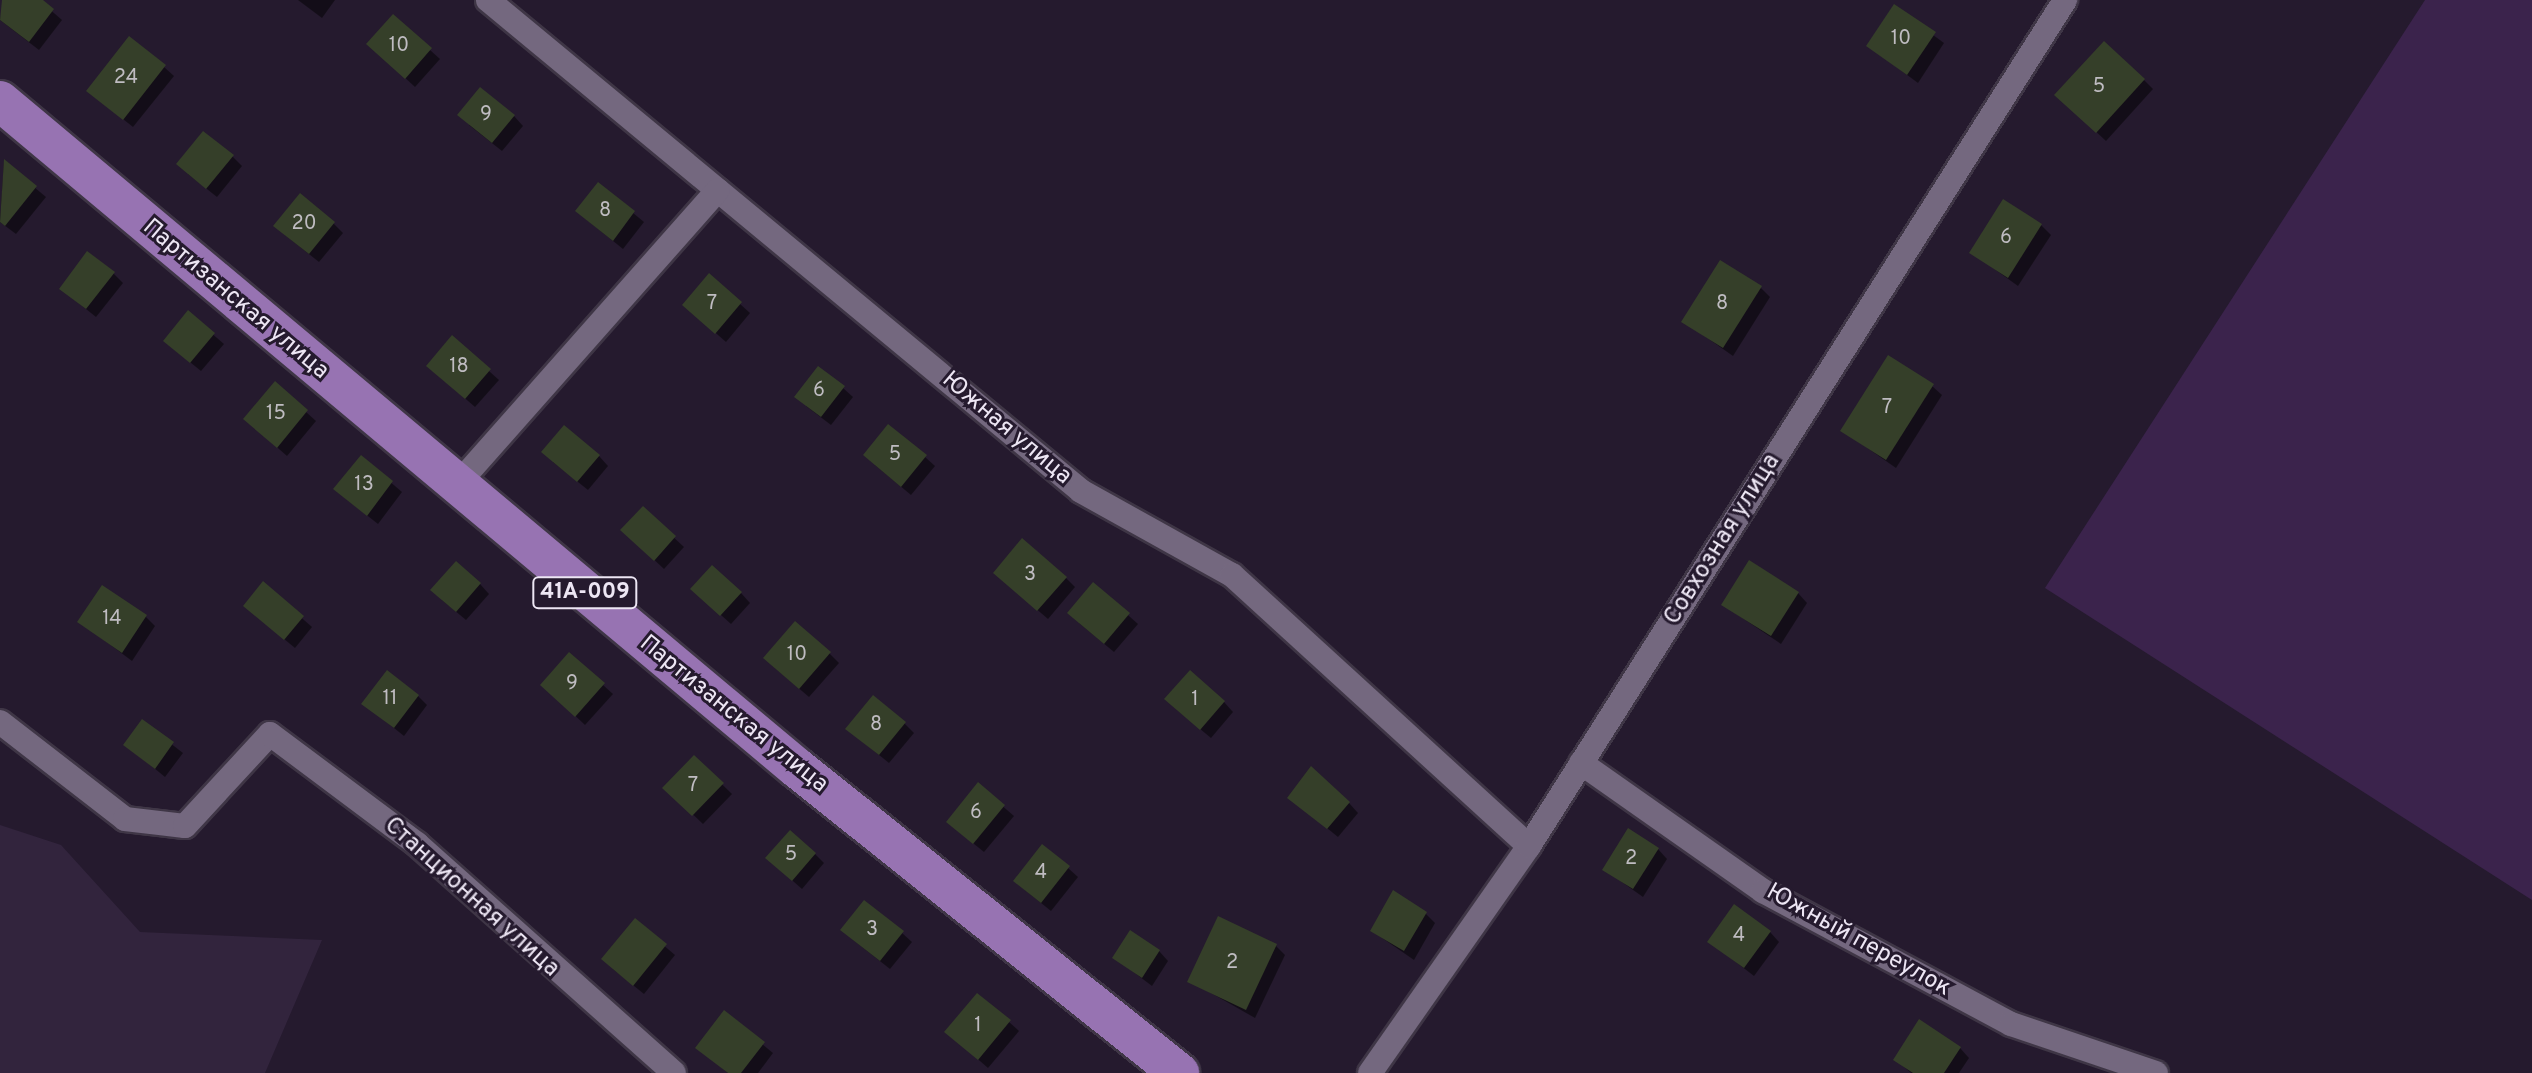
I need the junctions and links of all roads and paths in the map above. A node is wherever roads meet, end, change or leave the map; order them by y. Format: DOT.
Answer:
graph roads {
  1 [pos="488,0"];
  2 [pos="2065,0"];
  3 [pos="0,101"];
  4 [pos="718,190"];
  5 [pos="456,486"];
  6 [pos="0,722"];
  7 [pos="1581,763"];
  8 [pos="1529,846"];
  9 [pos="674,1073"];
  10 [pos="1179,1073"];
  11 [pos="1370,1073"];
  12 [pos="2156,1073"];
  1 -- 4 [label="street, Южная улица"];
  2 -- 7 [label="street, Совхозная улица"];
  3 -- 5 [label="main road, Партизанская улица / 41А-009"];
  4 -- 5 [label="street"];
  4 -- 8 [label="street, Южная улица"];
  5 -- 10 [label="main road, Партизанская улица / 41А-009"];
  6 -- 9 [label="street, Станционная улица"];
  7 -- 8 [label="street, Совхозная улица"];
  7 -- 12 [label="street, Южный переулок"];
  8 -- 11 [label="street, Совхозная улица"];
}
